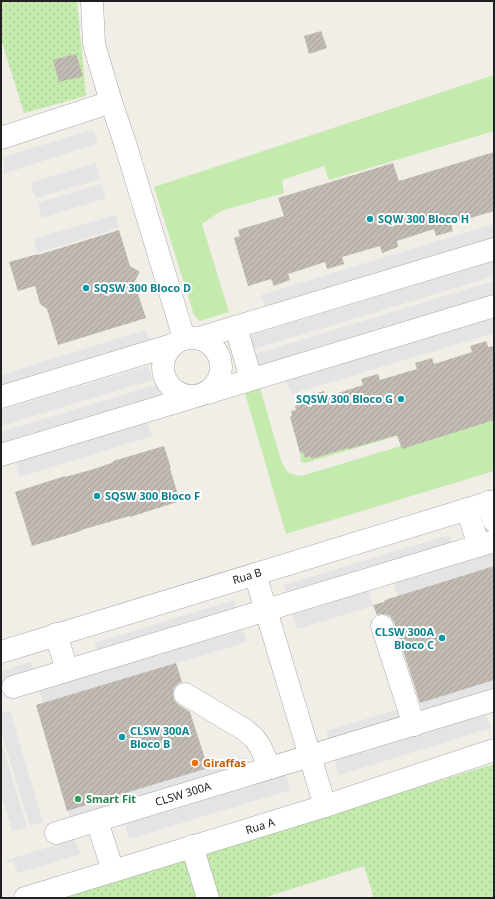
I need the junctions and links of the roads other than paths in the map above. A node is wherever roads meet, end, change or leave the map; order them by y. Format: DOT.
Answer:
graph roads {
  1 [pos="92,1"];
  2 [pos="111,102"];
  3 [pos="1,138"];
  4 [pos="494,249"];
  5 [pos="494,306"];
  6 [pos="236,327"];
  7 [pos="185,340"];
  8 [pos="251,379"];
  9 [pos="200,395"];
  10 [pos="1,397"];
  11 [pos="1,456"];
  12 [pos="492,508"];
  13 [pos="467,509"];
  14 [pos="486,544"];
  15 [pos="255,574"];
  16 [pos="266,610"];
  17 [pos="382,626"];
  18 [pos="56,634"];
  19 [pos="1,652"];
  20 [pos="67,670"];
  21 [pos="13,686"];
  22 [pos="185,694"];
  23 [pos="494,700"];
  24 [pos="414,725"];
  25 [pos="494,750"];
  26 [pos="310,756"];
  27 [pos="270,768"];
  28 [pos="325,806"];
  29 [pos="97,821"];
  30 [pos="56,833"];
  31 [pos="192,846"];
  32 [pos="113,871"];
  33 [pos="25,898"];
  34 [pos="208,898"];
  1 -- 2 [label="street"];
  2 -- 3 [label="street"];
  2 -- 7 [label="street"];
  4 -- 6 [label="street"];
  5 -- 8 [label="street"];
  6 -- 7 [label="street"];
  6 -- 8 [label="street"];
  7 -- 9 [label="street"];
  7 -- 9 [label="street"];
  7 -- 10 [label="street"];
  8 -- 9 [label="street"];
  9 -- 11 [label="street"];
  12 -- 13 [label="street, Rua B"];
  13 -- 14 [label="street"];
  13 -- 15 [label="street, Rua B"];
  14 -- 16 [label="street"];
  15 -- 16 [label="street"];
  15 -- 18 [label="street, Rua B"];
  16 -- 20 [label="street"];
  16 -- 26 [label="street"];
  17 -- 24 [label="street"];
  18 -- 19 [label="street, Rua B"];
  18 -- 20 [label="street"];
  20 -- 21 [label="street"];
  22 -- 27 [label="street"];
  23 -- 24 [label="street, CLSW 300A"];
  24 -- 26 [label="street, CLSW 300A"];
  25 -- 28 [label="street, Rua A"];
  26 -- 27 [label="street, CLSW 300A"];
  26 -- 28 [label="street"];
  27 -- 29 [label="street, CLSW 300A"];
  28 -- 31 [label="street, Rua A"];
  29 -- 30 [label="street, CLSW 300A"];
  29 -- 32 [label="street"];
  31 -- 32 [label="street, Rua A"];
  31 -- 34 [label="street"];
  32 -- 33 [label="street, Rua A"];
}
